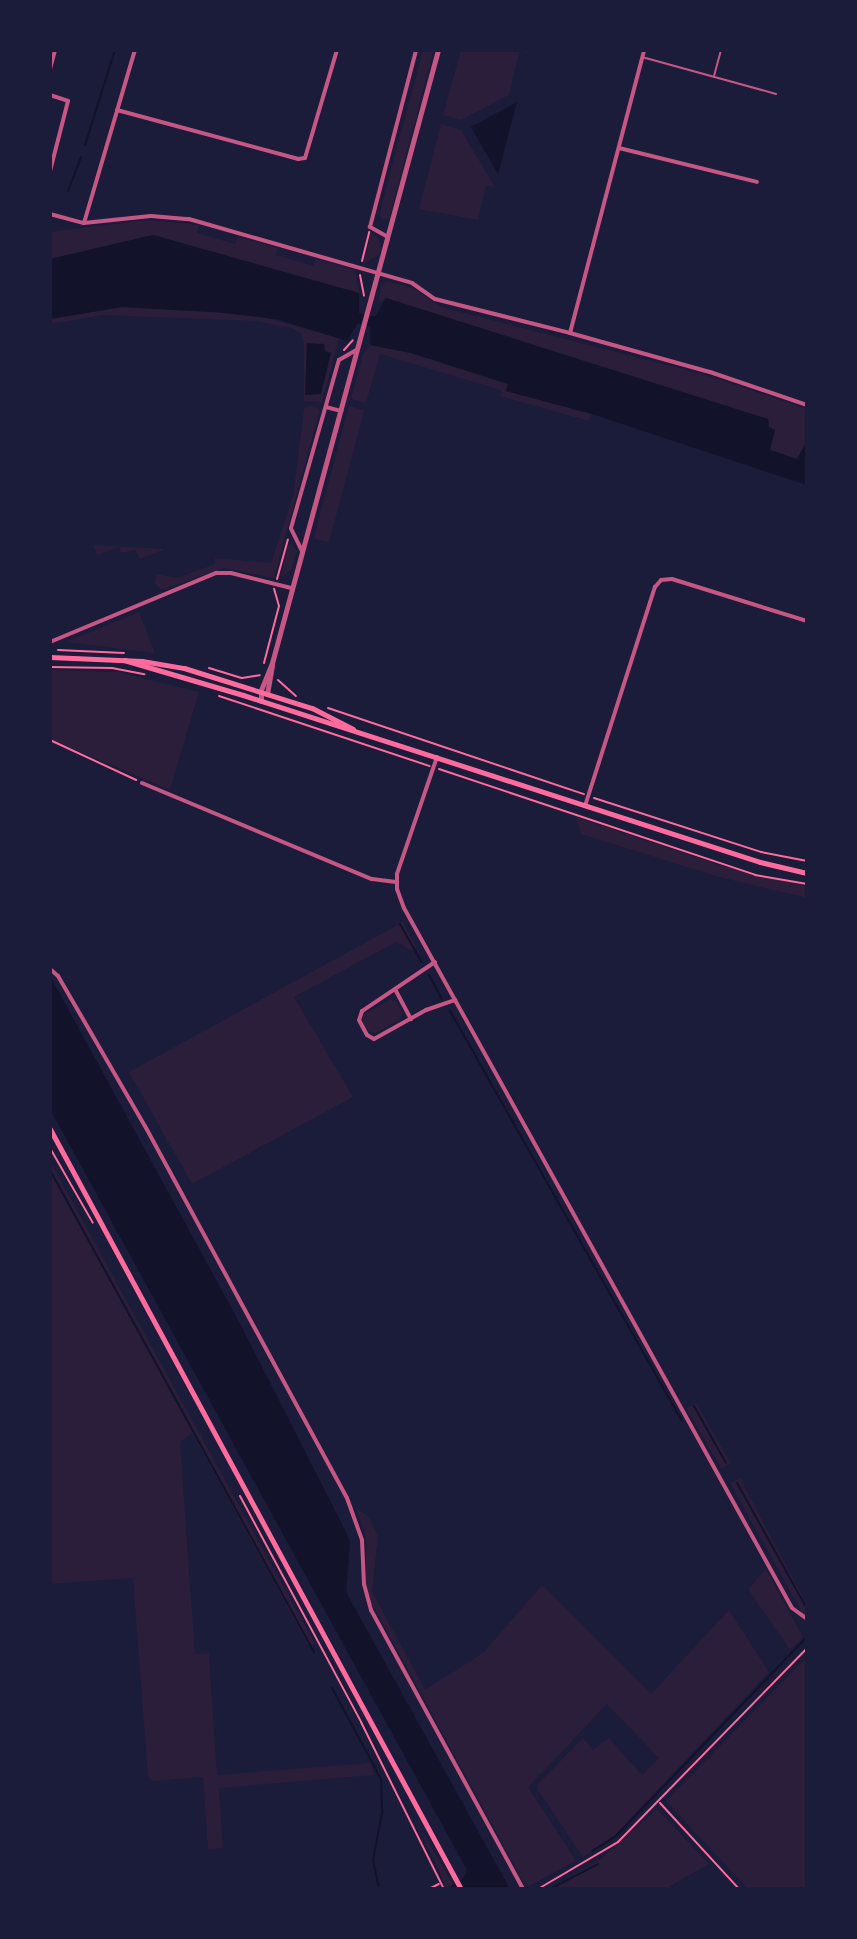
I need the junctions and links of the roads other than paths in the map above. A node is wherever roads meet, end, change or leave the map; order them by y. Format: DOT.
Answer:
graph roads {
  1 [pos="55,50"];
  2 [pos="135,50"];
  3 [pos="337,50"];
  4 [pos="416,50"];
  5 [pos="438,50"];
  6 [pos="644,50"];
  7 [pos="721,50"];
  8 [pos="642,57"];
  9 [pos="50,69"];
  10 [pos="713,77"];
  11 [pos="776,94"];
  12 [pos="50,95"];
  13 [pos="117,110"];
  14 [pos="619,148"];
  15 [pos="50,171"];
  16 [pos="757,182"];
  17 [pos="50,214"];
  18 [pos="84,223"];
  19 [pos="388,237"];
  20 [pos="378,273"];
  21 [pos="570,333"];
  22 [pos="358,349"];
  23 [pos="807,405"];
  24 [pos="326,407"];
  25 [pos="341,411"];
  26 [pos="302,551"];
  27 [pos="291,588"];
  28 [pos="807,621"];
  29 [pos="50,642"];
  30 [pos="50,657"];
  31 [pos="124,660"];
  32 [pos="272,663"];
  33 [pos="261,690"];
  34 [pos="269,693"];
  35 [pos="261,701"];
  36 [pos="359,732"];
  37 [pos="437,757"];
  38 [pos="142,783"];
  39 [pos="585,806"];
  40 [pos="807,873"];
  41 [pos="396,882"];
  42 [pos="435,962"];
  43 [pos="50,969"];
  44 [pos="396,991"];
  45 [pos="455,999"];
  46 [pos="411,1019"];
  47 [pos="50,1129"];
  48 [pos="807,1619"];
  49 [pos="461,1889"];
  50 [pos="523,1889"];
  1 -- 9 [label="street"];
  2 -- 13 [label="street"];
  3 -- 13 [label="street"];
  4 -- 19 [label="street"];
  5 -- 19 [label="street"];
  6 -- 8 [label="street"];
  7 -- 10 [label="lane"];
  8 -- 10 [label="lane"];
  8 -- 14 [label="street"];
  10 -- 11 [label="lane"];
  12 -- 15 [label="street"];
  13 -- 18 [label="street"];
  14 -- 16 [label="street"];
  14 -- 21 [label="street"];
  17 -- 18 [label="street"];
  18 -- 20 [label="street"];
  19 -- 20 [label="street"];
  20 -- 21 [label="street"];
  20 -- 22 [label="street"];
  21 -- 23 [label="street"];
  22 -- 24 [label="street"];
  22 -- 25 [label="street"];
  24 -- 25 [label="street"];
  24 -- 26 [label="street"];
  25 -- 26 [label="street"];
  26 -- 27 [label="street"];
  27 -- 29 [label="street"];
  27 -- 32 [label="street"];
  28 -- 39 [label="street"];
  30 -- 31 [label="main road"];
  31 -- 33 [label="main road"];
  31 -- 35 [label="main road"];
  32 -- 33 [label="street"];
  32 -- 34 [label="street"];
  33 -- 34 [label="main road"];
  33 -- 35 [label="street"];
  34 -- 35 [label="street"];
  34 -- 36 [label="main road"];
  35 -- 36 [label="main road"];
  36 -- 37 [label="main road"];
  37 -- 39 [label="main road"];
  37 -- 41 [label="street"];
  38 -- 41 [label="street"];
  39 -- 40 [label="main road"];
  41 -- 42 [label="street"];
  42 -- 44 [label="street"];
  42 -- 45 [label="street"];
  43 -- 50 [label="street"];
  44 -- 46 [label="street"];
  44 -- 46 [label="street"];
  45 -- 46 [label="street"];
  45 -- 48 [label="street"];
  47 -- 49 [label="main road"];
}
